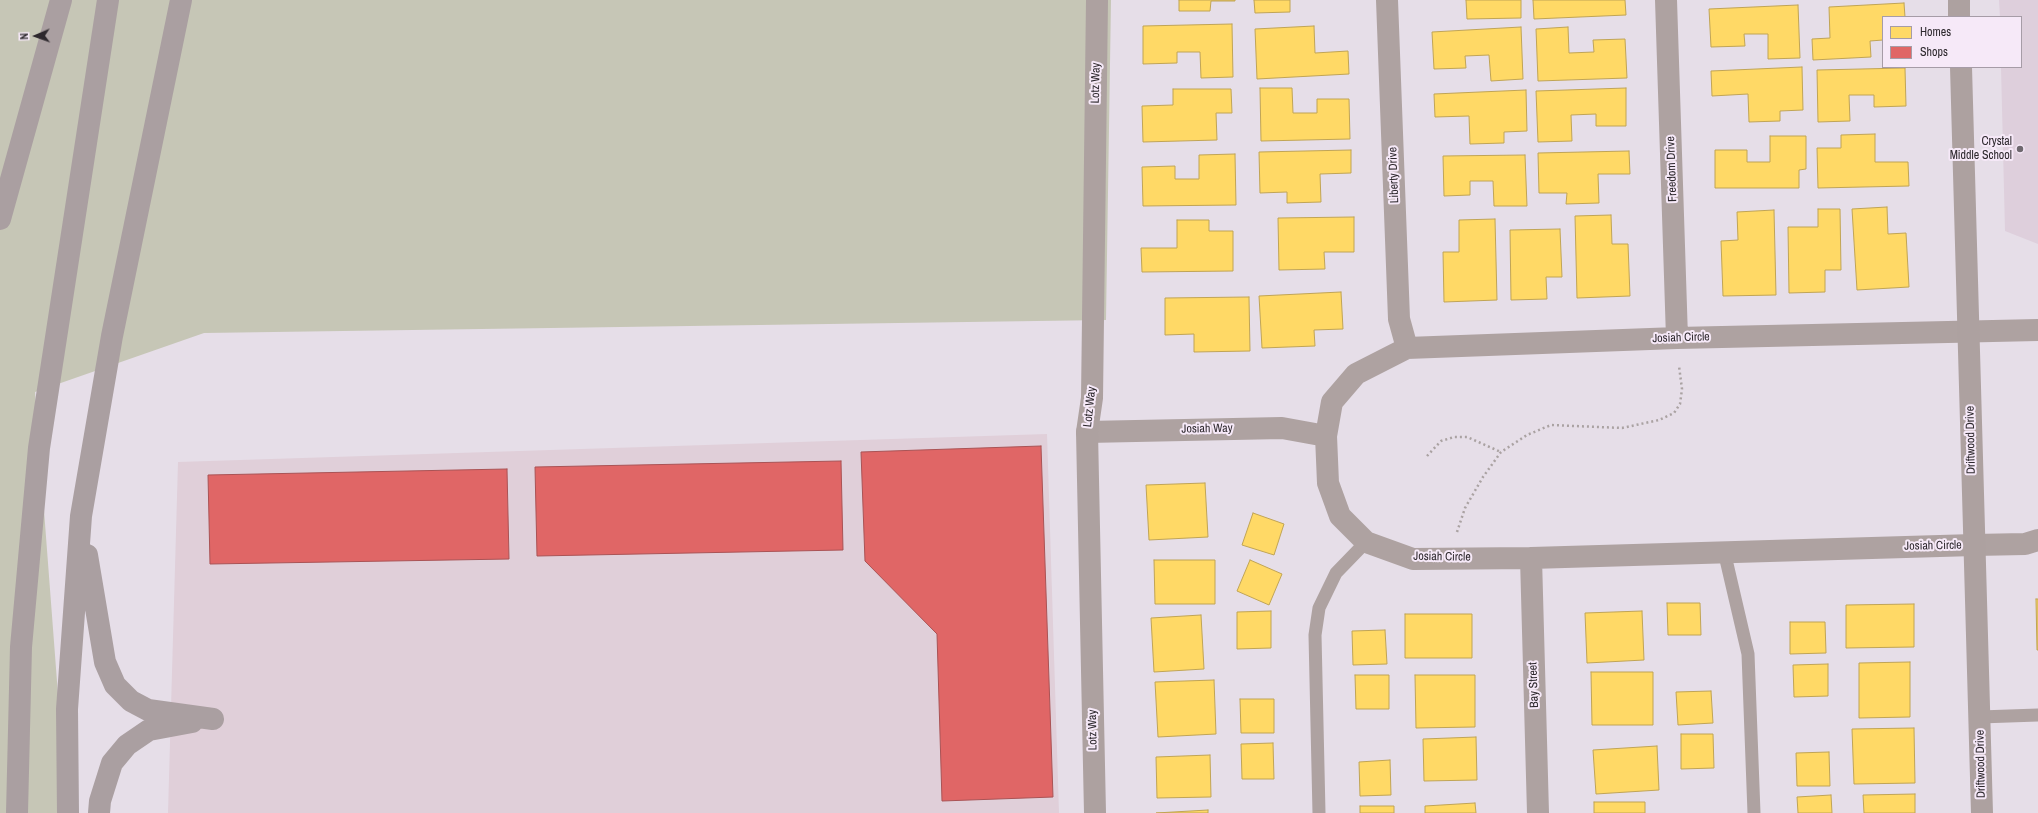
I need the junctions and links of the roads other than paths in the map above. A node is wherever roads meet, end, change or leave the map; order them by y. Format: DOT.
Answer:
graph roads {
  1 [pos="61,0"];
  2 [pos="108,0"];
  3 [pos="181,0"];
  4 [pos="1096,0"];
  5 [pos="1387,0"];
  6 [pos="1666,0"];
  7 [pos="1959,0"];
  8 [pos="1959,16"];
  9 [pos="1961,68"];
  10 [pos="0,219"];
  11 [pos="2038,330"];
  12 [pos="1969,331"];
  13 [pos="1677,338"];
  14 [pos="1408,348"];
  15 [pos="1087,432"];
  16 [pos="1326,436"];
  17 [pos="81,516"];
  18 [pos="2038,540"];
  19 [pos="1366,542"];
  20 [pos="1974,545"];
  21 [pos="1724,551"];
  22 [pos="1530,558"];
  23 [pos="2038,715"];
  24 [pos="1980,717"];
  25 [pos="17,813"];
  26 [pos="68,813"];
  27 [pos="99,813"];
  28 [pos="1095,813"];
  29 [pos="1320,813"];
  30 [pos="1538,813"];
  31 [pos="1754,813"];
  32 [pos="1982,813"];
  1 -- 10 [label="highway"];
  2 -- 25 [label="highway"];
  3 -- 17 [label="highway"];
  4 -- 15 [label="street, Lotz Way"];
  5 -- 14 [label="street, Liberty Drive"];
  6 -- 13 [label="street, Freedom Drive"];
  7 -- 8 [label="street"];
  9 -- 12 [label="street, Driftwood Drive"];
  11 -- 12 [label="street, Josiah Circle"];
  12 -- 13 [label="street, Josiah Circle"];
  12 -- 20 [label="street, Driftwood Drive"];
  13 -- 14 [label="street, Josiah Circle"];
  14 -- 16 [label="street, Josiah Circle"];
  15 -- 16 [label="street, Josiah Way"];
  15 -- 28 [label="street, Lotz Way"];
  16 -- 19 [label="street, Josiah Circle"];
  17 -- 26 [label="highway"];
  17 -- 27 [label="highway"];
  18 -- 20 [label="street, Josiah Circle"];
  19 -- 22 [label="street, Josiah Circle"];
  19 -- 29 [label="lane"];
  20 -- 21 [label="street, Josiah Circle"];
  20 -- 24 [label="street, Driftwood Drive"];
  21 -- 22 [label="street, Josiah Circle"];
  21 -- 31 [label="lane"];
  22 -- 30 [label="street, Bay Street"];
  23 -- 24 [label="lane"];
  24 -- 32 [label="street, Driftwood Drive"];
}
